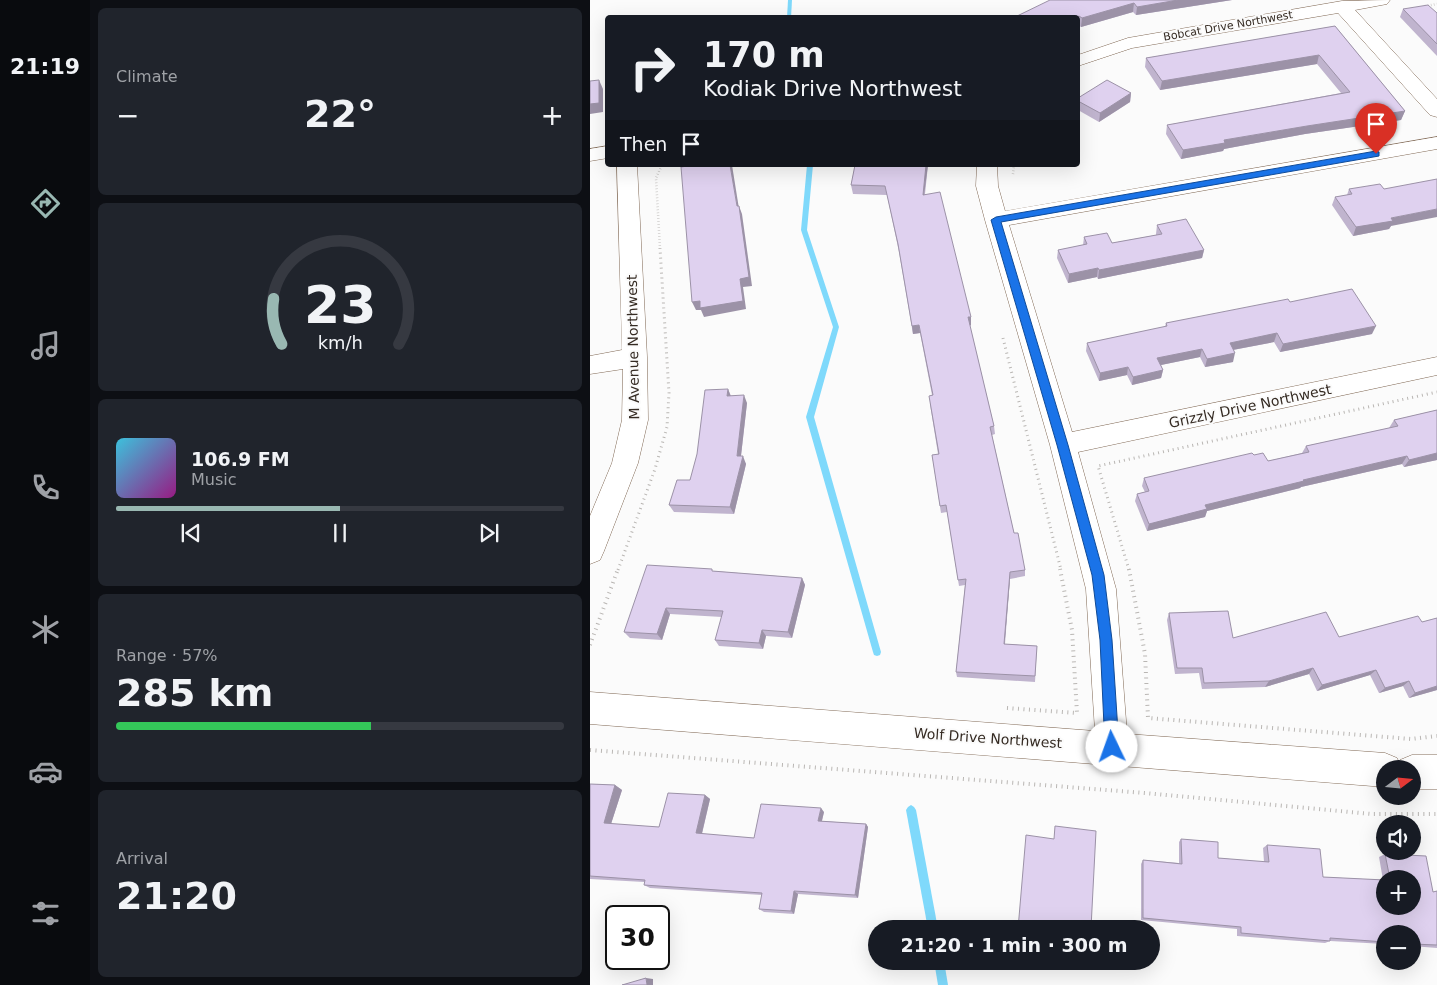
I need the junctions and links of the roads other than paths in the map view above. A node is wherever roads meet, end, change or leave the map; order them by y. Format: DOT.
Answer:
graph roads {
  1 [pos="1381,0"];
  2 [pos="1342,6"];
  3 [pos="1080,60"];
  4 [pos="1437,111"];
  5 [pos="1437,143"];
  6 [pos="605,152"];
  7 [pos="590,155"];
  8 [pos="627,167"];
  9 [pos="987,167"];
  10 [pos="996,220"];
  11 [pos="635,357"];
  12 [pos="590,365"];
  13 [pos="1437,366"];
  14 [pos="1063,445"];
  15 [pos="590,551"];
  16 [pos="590,708"];
  17 [pos="1112,747"];
  18 [pos="1376,769"];
  19 [pos="1421,772"];
  20 [pos="1437,772"];
  1 -- 2 [label="street, Bobcat Drive Northwest"];
  2 -- 3 [label="street, Bobcat Drive Northwest"];
  2 -- 4 [label="street"];
  5 -- 10 [label="street"];
  6 -- 7 [label="street"];
  8 -- 11 [label="street, M Avenue Northwest"];
  9 -- 10 [label="street"];
  10 -- 14 [label="street"];
  11 -- 12 [label="street"];
  11 -- 15 [label="street, M Avenue Northwest"];
  13 -- 14 [label="street, Grizzly Drive Northwest"];
  14 -- 17 [label="street"];
  16 -- 17 [label="street, Wolf Drive Northwest"];
  17 -- 18 [label="street, Wolf Drive Northwest"];
  19 -- 20 [label="street"];
}
